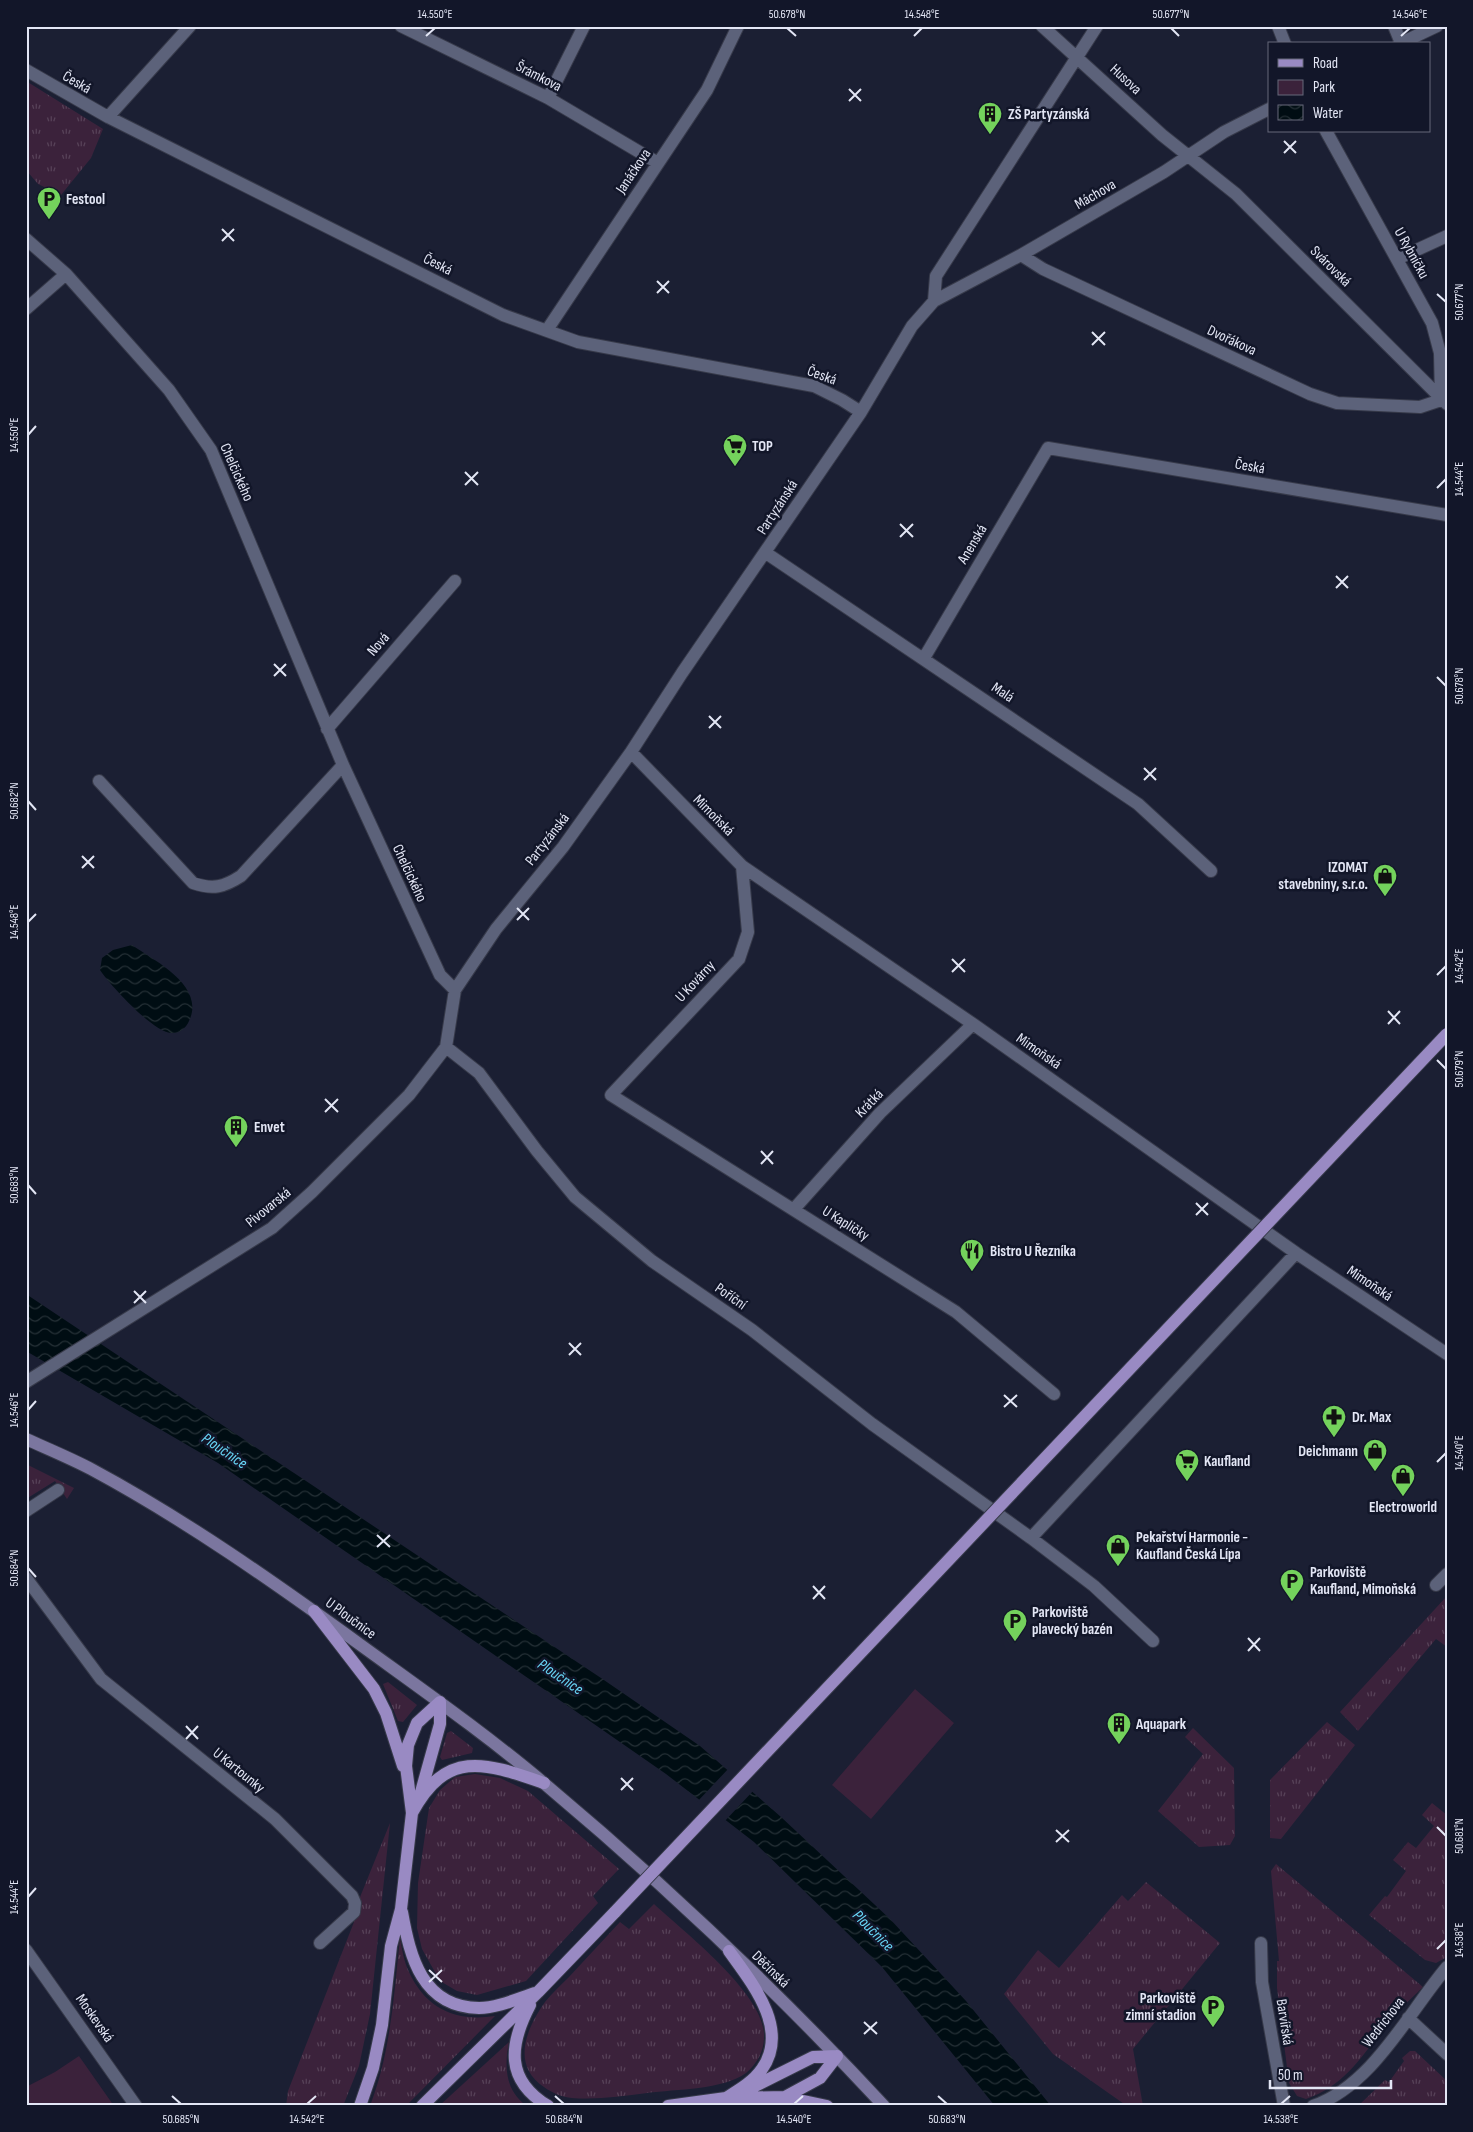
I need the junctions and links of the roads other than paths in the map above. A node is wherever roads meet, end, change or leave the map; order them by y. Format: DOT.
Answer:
graph roads {
  1 [pos="190,26"];
  2 [pos="401,26"];
  3 [pos="584,26"];
  4 [pos="738,26"];
  5 [pos="1042,26"];
  6 [pos="1097,26"];
  7 [pos="1278,26"];
  8 [pos="1394,26"];
  9 [pos="1438,26"];
  10 [pos="1284,42"];
  11 [pos="1400,42"];
  12 [pos="1402,42"];
  13 [pos="1077,56"];
  14 [pos="26,70"];
  15 [pos="548,98"];
  16 [pos="1268,110"];
  17 [pos="108,117"];
  18 [pos="1327,132"];
  19 [pos="1188,156"];
  20 [pos="658,163"];
  21 [pos="1447,236"];
  22 [pos="26,239"];
  23 [pos="1021,255"];
  24 [pos="1397,259"];
  25 [pos="66,274"];
  26 [pos="934,301"];
  27 [pos="26,309"];
  28 [pos="547,330"];
  29 [pos="1444,402"];
  30 [pos="861,412"];
  31 [pos="1048,448"];
  32 [pos="1447,516"];
  33 [pos="766,553"];
  34 [pos="455,581"];
  35 [pos="924,658"];
  36 [pos="327,729"];
  37 [pos="631,752"];
  38 [pos="343,765"];
  39 [pos="99,781"];
  40 [pos="742,866"];
  41 [pos="1211,871"];
  42 [pos="455,990"];
  43 [pos="973,1024"];
  44 [pos="1447,1034"];
  45 [pos="446,1047"];
  46 [pos="611,1095"];
  47 [pos="794,1209"];
  48 [pos="1296,1253"];
  49 [pos="1447,1354"];
  50 [pos="26,1382"];
  51 [pos="1054,1394"];
  52 [pos="26,1439"];
  53 [pos="58,1490"];
  54 [pos="26,1511"];
  55 [pos="1031,1538"];
  56 [pos="1447,1574"];
  57 [pos="26,1578"];
  58 [pos="1436,1585"];
  59 [pos="314,1611"];
  60 [pos="1154,1640"];
  61 [pos="440,1702"];
  62 [pos="407,1778"];
  63 [pos="544,1783"];
  64 [pos="420,1798"];
  65 [pos="412,1813"];
  66 [pos="632,1860"];
  67 [pos="401,1909"];
  68 [pos="320,1942"];
  69 [pos="1262,1942"];
  70 [pos="26,1950"];
  71 [pos="728,1950"];
  72 [pos="1447,1967"];
  73 [pos="538,1992"];
  74 [pos="1408,2018"];
  75 [pos="1447,2054"];
  76 [pos="837,2056"];
  77 [pos="785,2097"];
  78 [pos="726,2098"];
  79 [pos="136,2106"];
  80 [pos="360,2106"];
  81 [pos="422,2106"];
  82 [pos="548,2106"];
  83 [pos="668,2106"];
  84 [pos="827,2106"];
  85 [pos="884,2106"];
  86 [pos="1284,2106"];
  87 [pos="1313,2106"];
  1 -- 17 [label="street"];
  2 -- 15 [label="street, Šrámkova"];
  3 -- 15 [label="street"];
  4 -- 20 [label="street, Janáčkova"];
  5 -- 13 [label="street, Husova"];
  6 -- 13 [label="street"];
  7 -- 10 [label="street"];
  8 -- 11 [label="street"];
  9 -- 12 [label="street"];
  13 -- 19 [label="street, Husova"];
  13 -- 26 [label="street"];
  14 -- 17 [label="street, Česká"];
  15 -- 20 [label="street, Šrámkova"];
  16 -- 19 [label="street, Máchova"];
  17 -- 28 [label="street, Česká"];
  18 -- 24 [label="street, U Rybníčku"];
  19 -- 23 [label="street, Máchova"];
  19 -- 29 [label="street, Svárovská"];
  20 -- 28 [label="street, Janáčkova"];
  21 -- 24 [label="street"];
  22 -- 25 [label="street, Chelčického"];
  23 -- 26 [label="street, Máchova"];
  23 -- 29 [label="street, Dvořákova"];
  24 -- 29 [label="street, U Rybníčku"];
  25 -- 27 [label="street"];
  25 -- 36 [label="street, Chelčického"];
  26 -- 30 [label="street, Partyzánská"];
  28 -- 30 [label="street, Česká"];
  30 -- 33 [label="street, Partyzánská"];
  31 -- 32 [label="street, Česká"];
  31 -- 35 [label="street, Anenská"];
  33 -- 35 [label="street, Malá"];
  33 -- 37 [label="street, Partyzánská"];
  34 -- 36 [label="street, Nová"];
  35 -- 41 [label="street, Malá"];
  36 -- 38 [label="street, Chelčického"];
  37 -- 40 [label="street, Mimoňská"];
  37 -- 42 [label="street, Partyzánská"];
  38 -- 39 [label="street"];
  38 -- 42 [label="street, Chelčického"];
  40 -- 43 [label="street, Mimoňská"];
  40 -- 46 [label="street, U Kovárny"];
  42 -- 45 [label="street, Pivovarská"];
  43 -- 47 [label="street, Krátká"];
  43 -- 48 [label="street, Mimoňská"];
  44 -- 73 [label="main road, bridge"];
  45 -- 50 [label="street, Pivovarská"];
  45 -- 55 [label="street, Poříční"];
  46 -- 47 [label="street, U Kapličky"];
  47 -- 51 [label="street, U Kapličky"];
  48 -- 49 [label="street, Mimoňská"];
  48 -- 55 [label="street"];
  52 -- 59 [label="main road, U Ploučnice"];
  53 -- 54 [label="street"];
  55 -- 60 [label="street, Poříční"];
  56 -- 58 [label="street"];
  57 -- 68 [label="street, U Kartounky"];
  59 -- 61 [label="main road, U Ploučnice"];
  59 -- 62 [label="main road"];
  61 -- 62 [label="main road"];
  61 -- 63 [label="main road, U Ploučnice"];
  61 -- 64 [label="main road"];
  62 -- 65 [label="main road"];
  63 -- 64 [label="main road"];
  63 -- 66 [label="main road, U Ploučnice"];
  64 -- 65 [label="main road"];
  65 -- 67 [label="main road"];
  66 -- 71 [label="main road, Děčínská"];
  67 -- 73 [label="main road"];
  67 -- 80 [label="main road"];
  69 -- 86 [label="street, Barvířská"];
  70 -- 79 [label="street, Moskevská"];
  71 -- 76 [label="main road, Děčínská"];
  71 -- 78 [label="main road"];
  72 -- 74 [label="street, Wedrichova"];
  73 -- 81 [label="main road"];
  73 -- 82 [label="main road"];
  74 -- 75 [label="street"];
  74 -- 87 [label="street, Wedrichova"];
  76 -- 77 [label="main road"];
  76 -- 78 [label="main road"];
  76 -- 85 [label="main road, Děčínská"];
  77 -- 78 [label="main road"];
  77 -- 84 [label="main road"];
  78 -- 83 [label="main road"];
}
